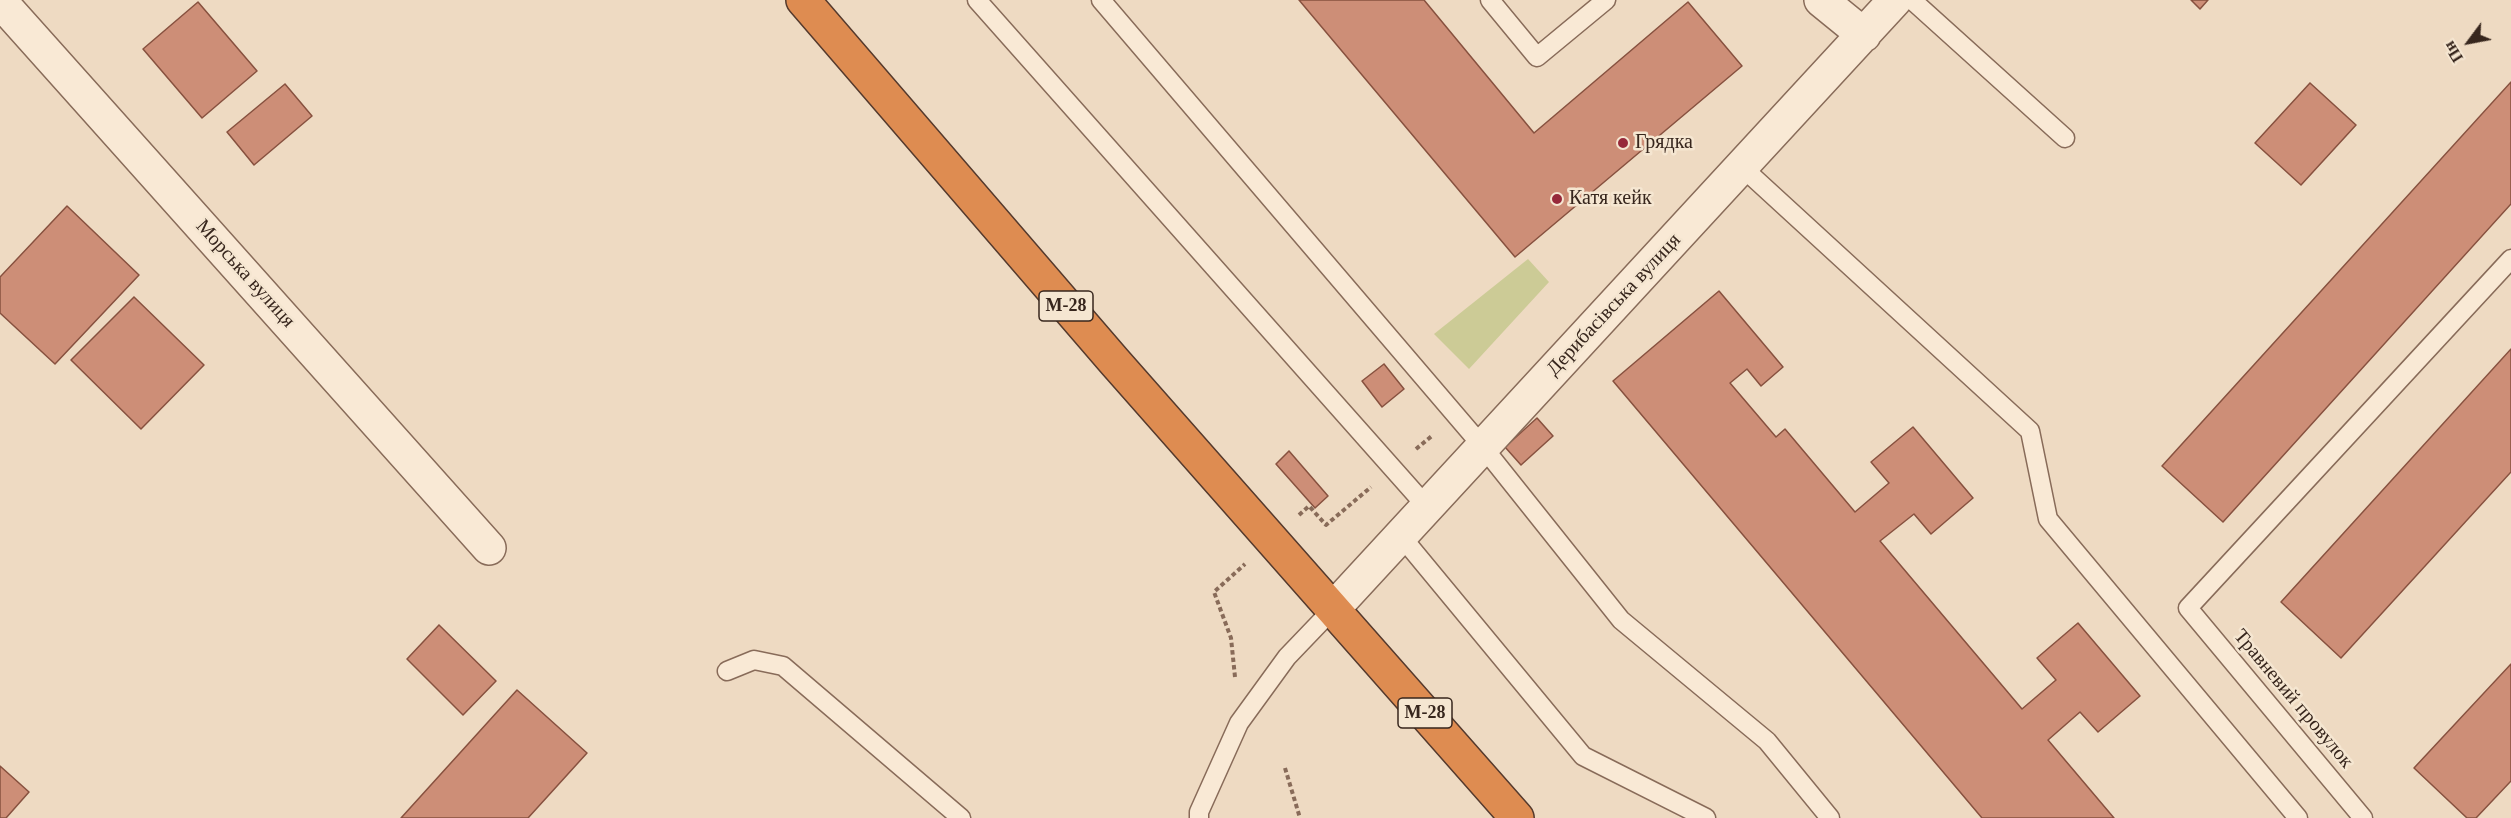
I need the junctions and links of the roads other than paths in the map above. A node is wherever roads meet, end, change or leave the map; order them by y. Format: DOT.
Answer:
graph roads {
  1 [pos="803,0"];
  2 [pos="977,0"];
  3 [pos="1101,0"];
  4 [pos="1490,0"];
  5 [pos="1606,0"];
  6 [pos="1821,0"];
  7 [pos="1895,0"];
  8 [pos="1912,0"];
  9 [pos="0,1"];
  10 [pos="1864,35"];
  11 [pos="2065,138"];
  12 [pos="1742,167"];
  13 [pos="2511,259"];
  14 [pos="1483,447"];
  15 [pos="1427,507"];
  16 [pos="1401,536"];
  17 [pos="489,548"];
  18 [pos="1333,609"];
  19 [pos="727,671"];
  20 [pos="1197,816"];
  21 [pos="961,818"];
  22 [pos="1517,818"];
  23 [pos="1706,818"];
  24 [pos="1830,818"];
  25 [pos="2298,818"];
  26 [pos="2363,818"];
  1 -- 18 [label="highway, М-28"];
  2 -- 15 [label="lane"];
  3 -- 14 [label="lane"];
  4 -- 5 [label="lane"];
  6 -- 10 [label="street"];
  7 -- 10 [label="street, Дерибасівська вулиця"];
  8 -- 11 [label="lane"];
  9 -- 17 [label="street, Морська вулиця"];
  10 -- 12 [label="street, Дерибасівська вулиця"];
  12 -- 14 [label="street, Дерибасівська вулиця"];
  12 -- 25 [label="lane"];
  13 -- 26 [label="lane, Травневий провулок"];
  14 -- 15 [label="street, Дерибасівська вулиця"];
  14 -- 24 [label="lane"];
  15 -- 16 [label="street, Дерибасівська вулиця"];
  16 -- 18 [label="street, Дерибасівська вулиця"];
  16 -- 23 [label="lane"];
  18 -- 20 [label="lane"];
  18 -- 22 [label="highway, М-28"];
  19 -- 21 [label="lane"];
}
